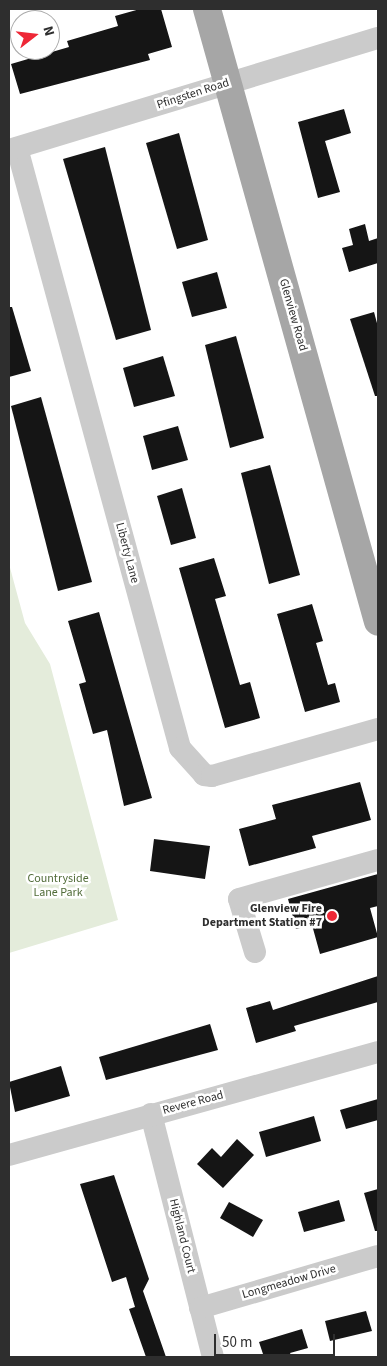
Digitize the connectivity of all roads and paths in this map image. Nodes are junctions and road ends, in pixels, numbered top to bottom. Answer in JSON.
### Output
{"nodes":[{"id":1,"x":207,"y":9,"type":"edge"},
{"id":2,"x":378,"y":38,"type":"edge"},
{"id":3,"x":228,"y":83,"type":"junction"},
{"id":4,"x":13,"y":149,"type":"edge"},
{"id":5,"x":378,"y":622,"type":"edge"},
{"id":6,"x":378,"y":728,"type":"edge"},
{"id":7,"x":378,"y":860,"type":"edge"},
{"id":8,"x":255,"y":952,"type":"dead end"},
{"id":9,"x":378,"y":1052,"type":"edge"},
{"id":10,"x":152,"y":1114,"type":"junction"},
{"id":11,"x":9,"y":1155,"type":"edge"},
{"id":12,"x":378,"y":1256,"type":"edge"},
{"id":13,"x":200,"y":1308,"type":"junction"},
{"id":14,"x":213,"y":1357,"type":"edge"}],
"edges":[{"from":1,"to":3,"type":"main road","name":"Glenview Road"},
{"from":2,"to":3,"type":"street","name":"Pfingsten Road"},
{"from":3,"to":4,"type":"street","name":"Pfingsten Road"},
{"from":3,"to":5,"type":"main road","name":"Glenview Road"},
{"from":4,"to":6,"type":"street","name":"Liberty Lane"},
{"from":7,"to":8,"type":"street"},
{"from":9,"to":10,"type":"street","name":"Revere Road"},
{"from":10,"to":11,"type":"street","name":"Revere Road"},
{"from":10,"to":13,"type":"street","name":"Highland Court"},
{"from":12,"to":13,"type":"street","name":"Longmeadow Drive"},
{"from":13,"to":14,"type":"street","name":"Highland Court"}]}
